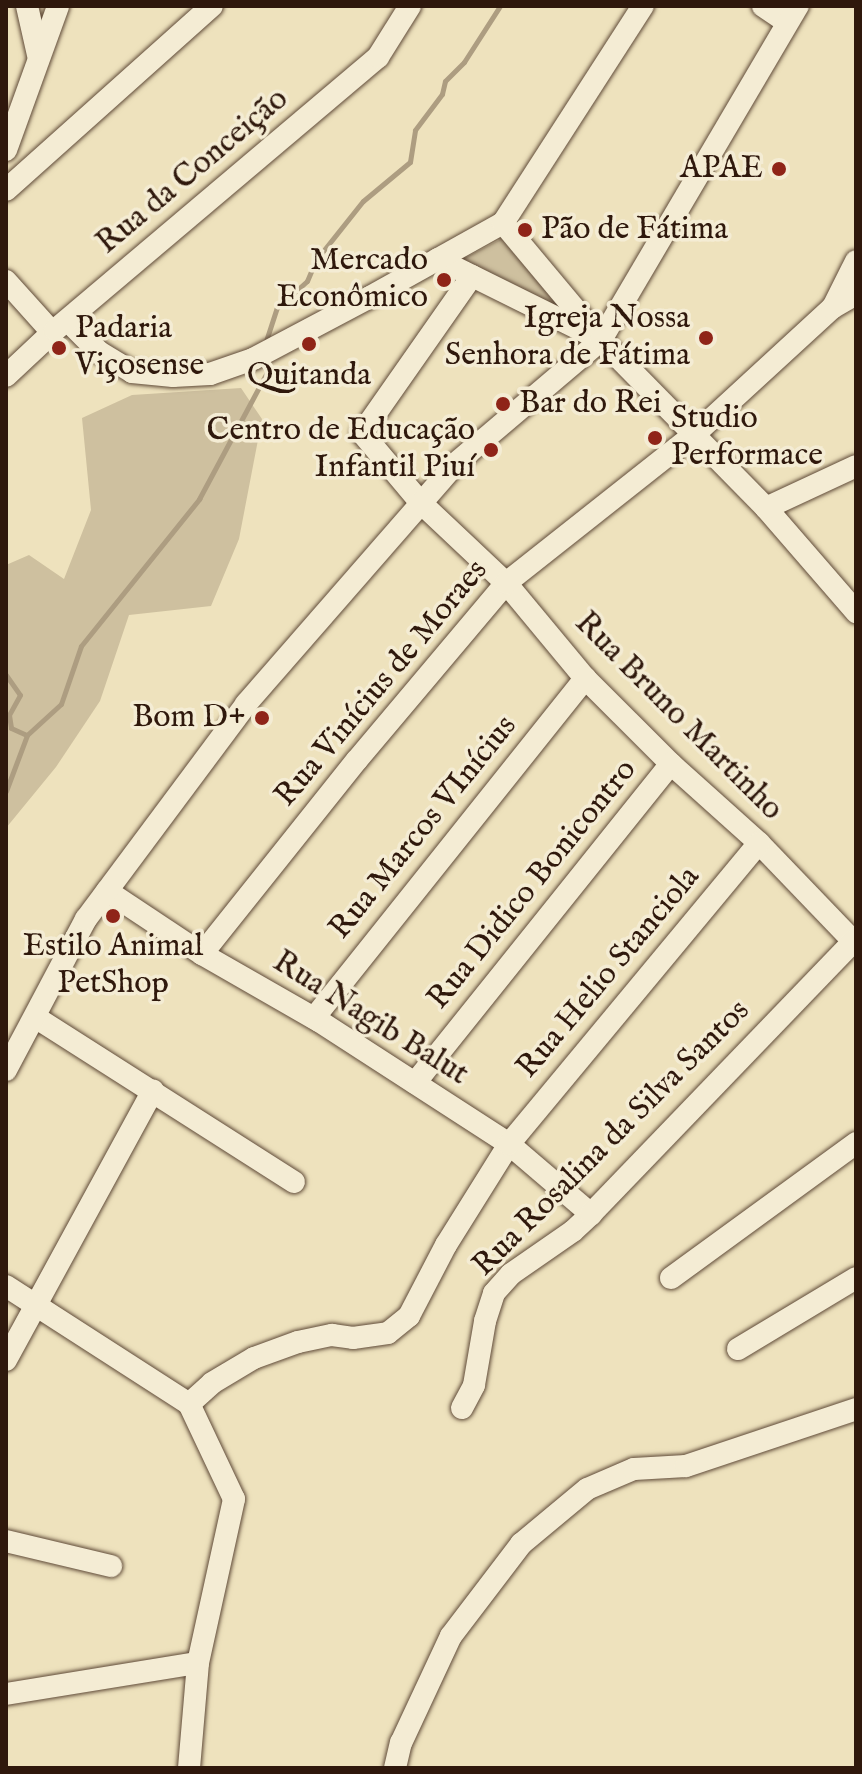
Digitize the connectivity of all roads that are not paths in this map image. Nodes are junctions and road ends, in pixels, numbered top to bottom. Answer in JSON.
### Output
{"nodes":[{"id":1,"x":27,"y":6,"type":"edge"},
{"id":2,"x":58,"y":6,"type":"edge"},
{"id":3,"x":212,"y":6,"type":"edge"},
{"id":4,"x":410,"y":6,"type":"edge"},
{"id":5,"x":643,"y":6,"type":"edge"},
{"id":6,"x":763,"y":6,"type":"edge"},
{"id":7,"x":792,"y":14,"type":"edge"},
{"id":8,"x":38,"y":55,"type":"junction"},
{"id":9,"x":6,"y":150,"type":"edge"},
{"id":10,"x":6,"y":190,"type":"edge"},
{"id":11,"x":503,"y":223,"type":"junction"},
{"id":12,"x":438,"y":259,"type":"junction"},
{"id":13,"x":856,"y":261,"type":"edge"},
{"id":14,"x":472,"y":276,"type":"junction"},
{"id":15,"x":6,"y":281,"type":"edge"},
{"id":16,"x":856,"y":294,"type":"edge"},
{"id":17,"x":832,"y":308,"type":"junction"},
{"id":18,"x":60,"y":326,"type":"junction"},
{"id":19,"x":601,"y":340,"type":"junction"},
{"id":20,"x":6,"y":376,"type":"edge"},
{"id":21,"x":696,"y":433,"type":"junction"},
{"id":22,"x":856,"y":466,"type":"edge"},
{"id":23,"x":421,"y":503,"type":"junction"},
{"id":24,"x":766,"y":508,"type":"junction"},
{"id":25,"x":506,"y":583,"type":"junction"},
{"id":26,"x":856,"y":612,"type":"edge"},
{"id":27,"x":585,"y":678,"type":"junction"},
{"id":28,"x":671,"y":764,"type":"junction"},
{"id":29,"x":759,"y":843,"type":"junction"},
{"id":30,"x":107,"y":891,"type":"junction"},
{"id":31,"x":855,"y":941,"type":"edge"},
{"id":32,"x":202,"y":954,"type":"junction"},
{"id":33,"x":35,"y":1017,"type":"junction"},
{"id":34,"x":314,"y":1018,"type":"junction"},
{"id":35,"x":6,"y":1070,"type":"edge"},
{"id":36,"x":415,"y":1083,"type":"junction"},
{"id":37,"x":153,"y":1090,"type":"junction"},
{"id":38,"x":856,"y":1143,"type":"edge"},
{"id":39,"x":509,"y":1144,"type":"junction"},
{"id":40,"x":294,"y":1182,"type":"dead end"},
{"id":41,"x":591,"y":1214,"type":"junction"},
{"id":42,"x":671,"y":1278,"type":"dead end"},
{"id":43,"x":856,"y":1278,"type":"edge"},
{"id":44,"x":6,"y":1286,"type":"edge"},
{"id":45,"x":36,"y":1304,"type":"junction"},
{"id":46,"x":738,"y":1349,"type":"dead end"},
{"id":47,"x":6,"y":1360,"type":"edge"},
{"id":48,"x":189,"y":1404,"type":"junction"},
{"id":49,"x":462,"y":1408,"type":"dead end"},
{"id":50,"x":856,"y":1409,"type":"edge"},
{"id":51,"x":6,"y":1541,"type":"edge"},
{"id":52,"x":111,"y":1566,"type":"dead end"},
{"id":53,"x":198,"y":1663,"type":"junction"},
{"id":54,"x":6,"y":1694,"type":"edge"},
{"id":55,"x":189,"y":1768,"type":"edge"},
{"id":56,"x":395,"y":1768,"type":"edge"}],
"edges":[{"from":1,"to":8,"type":"street"},
{"from":2,"to":8,"type":"street"},
{"from":3,"to":10,"type":"street"},
{"from":4,"to":18,"type":"street","name":"Rua da Conceição"},
{"from":5,"to":11,"type":"street"},
{"from":6,"to":7,"type":"street"},
{"from":7,"to":19,"type":"street"},
{"from":8,"to":9,"type":"street"},
{"from":11,"to":12,"type":"street"},
{"from":11,"to":19,"type":"street"},
{"from":12,"to":14,"type":"street"},
{"from":12,"to":18,"type":"street"},
{"from":13,"to":17,"type":"street"},
{"from":14,"to":19,"type":"street"},
{"from":14,"to":23,"type":"street","name":"Rua Bruno Martinho"},
{"from":15,"to":18,"type":"street"},
{"from":16,"to":17,"type":"street","name":"Rua Vinícius de Moraes"},
{"from":17,"to":21,"type":"street","name":"Rua Vinícius de Moraes"},
{"from":18,"to":20,"type":"street","name":"Rua da Conceição"},
{"from":19,"to":21,"type":"street"},
{"from":19,"to":23,"type":"street"},
{"from":21,"to":24,"type":"street"},
{"from":21,"to":25,"type":"street","name":"Rua Vinícius de Moraes"},
{"from":22,"to":24,"type":"street"},
{"from":23,"to":25,"type":"street","name":"Rua Bruno Martinho"},
{"from":23,"to":30,"type":"street"},
{"from":24,"to":26,"type":"street"},
{"from":25,"to":27,"type":"street","name":"Rua Bruno Martinho"},
{"from":25,"to":32,"type":"street","name":"Rua Vinícius de Moraes"},
{"from":27,"to":28,"type":"street","name":"Rua Bruno Martinho"},
{"from":27,"to":34,"type":"street","name":"Rua Marcos VInícius"},
{"from":28,"to":29,"type":"street","name":"Rua Bruno Martinho"},
{"from":28,"to":36,"type":"street","name":"Rua Didico Bonicontro"},
{"from":29,"to":31,"type":"street","name":"Rua Bruno Martinho"},
{"from":29,"to":39,"type":"street","name":"Rua Helio Stanciola"},
{"from":30,"to":32,"type":"street","name":"Rua Nagib Balut"},
{"from":30,"to":33,"type":"street"},
{"from":31,"to":41,"type":"street","name":"Rua Rosalina da Silva Santos"},
{"from":32,"to":34,"type":"street","name":"Rua Nagib Balut"},
{"from":33,"to":35,"type":"street"},
{"from":33,"to":37,"type":"street"},
{"from":34,"to":36,"type":"street","name":"Rua Nagib Balut"},
{"from":36,"to":39,"type":"street","name":"Rua Nagib Balut"},
{"from":37,"to":40,"type":"street"},
{"from":37,"to":45,"type":"street"},
{"from":38,"to":42,"type":"street"},
{"from":39,"to":41,"type":"street","name":"Rua Nagib Balut"},
{"from":39,"to":48,"type":"street","name":"Rua Helio Stanciola"},
{"from":41,"to":49,"type":"street","name":"Rua Rosalina da Silva Santos"},
{"from":43,"to":46,"type":"street"},
{"from":44,"to":45,"type":"street"},
{"from":45,"to":47,"type":"street"},
{"from":45,"to":48,"type":"street"},
{"from":48,"to":53,"type":"street"},
{"from":50,"to":56,"type":"street"},
{"from":51,"to":52,"type":"street"},
{"from":53,"to":54,"type":"street"},
{"from":53,"to":55,"type":"street"}]}
